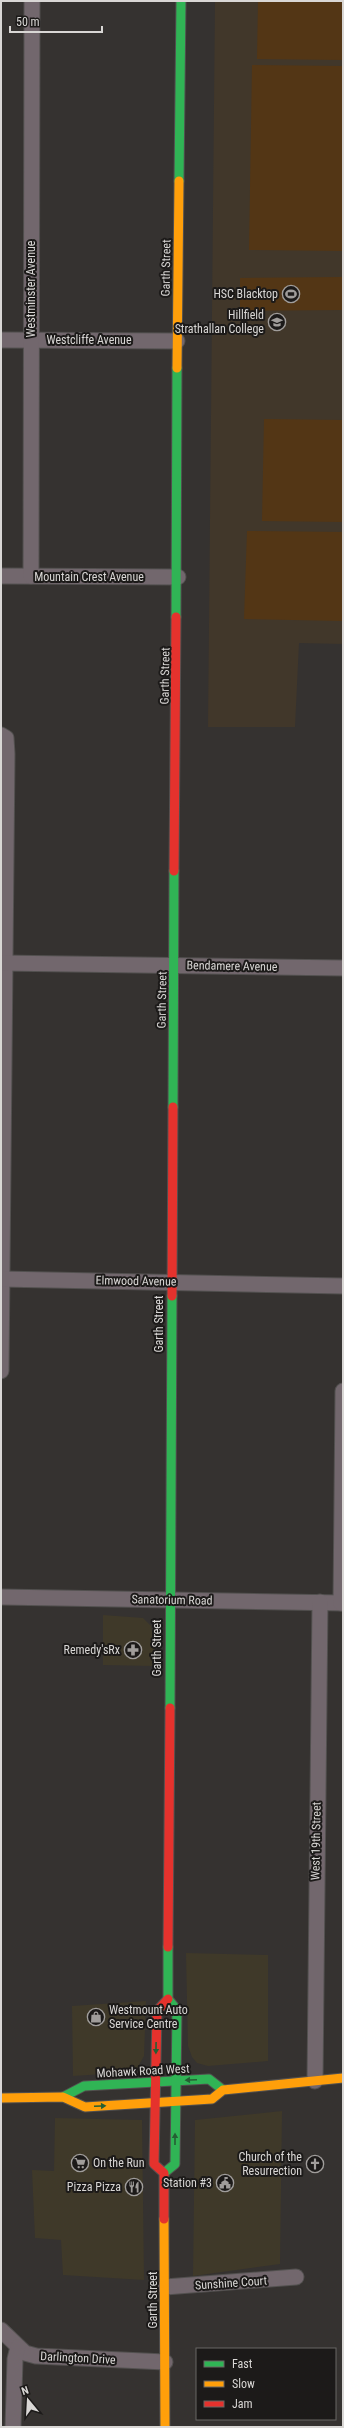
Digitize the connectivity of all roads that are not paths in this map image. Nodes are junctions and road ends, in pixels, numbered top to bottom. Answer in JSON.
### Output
{"nodes":[{"id":1,"x":32,"y":1,"type":"edge"},
{"id":2,"x":181,"y":1,"type":"edge"},
{"id":3,"x":1,"y":340,"type":"edge"},
{"id":4,"x":31,"y":340,"type":"junction"},
{"id":5,"x":177,"y":341,"type":"junction"},
{"id":6,"x":1,"y":576,"type":"edge"},
{"id":7,"x":31,"y":576,"type":"junction"},
{"id":8,"x":178,"y":577,"type":"junction"},
{"id":9,"x":4,"y":737,"type":"edge"},
{"id":10,"x":2,"y":963,"type":"edge"},
{"id":11,"x":174,"y":965,"type":"junction"},
{"id":12,"x":343,"y":968,"type":"edge"},
{"id":13,"x":2,"y":1279,"type":"edge"},
{"id":14,"x":171,"y":1282,"type":"junction"},
{"id":15,"x":343,"y":1286,"type":"edge"},
{"id":16,"x":1,"y":1371,"type":"edge"},
{"id":17,"x":343,"y":1390,"type":"edge"},
{"id":18,"x":1,"y":1597,"type":"edge"},
{"id":19,"x":170,"y":1600,"type":"junction"},
{"id":20,"x":320,"y":1602,"type":"junction"},
{"id":21,"x":342,"y":1603,"type":"edge"},
{"id":22,"x":168,"y":1999,"type":"junction"},
{"id":23,"x":343,"y":2078,"type":"edge"},
{"id":24,"x":175,"y":2080,"type":"junction"},
{"id":25,"x":315,"y":2081,"type":"junction"},
{"id":26,"x":155,"y":2082,"type":"junction"},
{"id":27,"x":223,"y":2090,"type":"junction"},
{"id":28,"x":63,"y":2097,"type":"junction"},
{"id":29,"x":1,"y":2098,"type":"edge"},
{"id":30,"x":175,"y":2102,"type":"junction"},
{"id":31,"x":155,"y":2103,"type":"junction"},
{"id":32,"x":164,"y":2173,"type":"junction"},
{"id":33,"x":296,"y":2277,"type":"dead end"},
{"id":34,"x":165,"y":2288,"type":"junction"},
{"id":35,"x":1,"y":2330,"type":"edge"},
{"id":36,"x":18,"y":2347,"type":"junction"},
{"id":37,"x":165,"y":2362,"type":"junction"},
{"id":38,"x":13,"y":2427,"type":"edge"},
{"id":39,"x":165,"y":2427,"type":"edge"}],
"edges":[{"from":1,"to":4,"type":"street","name":"Westminster Avenue"},
{"from":2,"to":5,"type":"main road","name":"Garth Street"},
{"from":3,"to":4,"type":"street","name":"Westcliffe Avenue"},
{"from":4,"to":5,"type":"street","name":"Westcliffe Avenue"},
{"from":4,"to":7,"type":"street","name":"Westminster Avenue"},
{"from":5,"to":8,"type":"main road","name":"Garth Street"},
{"from":6,"to":7,"type":"street","name":"Mountain Crest Avenue"},
{"from":7,"to":8,"type":"street","name":"Mountain Crest Avenue"},
{"from":8,"to":11,"type":"main road","name":"Garth Street"},
{"from":9,"to":10,"type":"street"},
{"from":10,"to":11,"type":"street","name":"Bendamere Avenue"},
{"from":10,"to":13,"type":"street"},
{"from":11,"to":12,"type":"street","name":"Bendamere Avenue"},
{"from":11,"to":14,"type":"main road","name":"Garth Street"},
{"from":13,"to":14,"type":"street","name":"Elmwood Avenue"},
{"from":13,"to":16,"type":"street"},
{"from":14,"to":15,"type":"street","name":"Elmwood Avenue"},
{"from":14,"to":19,"type":"main road","name":"Garth Street"},
{"from":17,"to":21,"type":"street"},
{"from":18,"to":19,"type":"street","name":"Sanatorium Road"},
{"from":19,"to":20,"type":"street","name":"Sanatorium Road"},
{"from":19,"to":22,"type":"main road","name":"Garth Street"},
{"from":20,"to":21,"type":"street","name":"Sanatorium Road"},
{"from":20,"to":25,"type":"street","name":"West 19th Street"},
{"from":22,"to":24,"type":"main road","name":"Garth Street"},
{"from":22,"to":26,"type":"main road","one_way":true},
{"from":23,"to":25,"type":"main road","name":"Mohawk Road West"},
{"from":24,"to":26,"type":"main road","name":"Mohawk Road West"},
{"from":27,"to":24,"type":"main road","name":"Mohawk Road West","one_way":true},
{"from":24,"to":30,"type":"main road","name":"Garth Street"},
{"from":25,"to":27,"type":"main road","name":"Mohawk Road West"},
{"from":26,"to":28,"type":"main road","name":"Mohawk Road West"},
{"from":26,"to":31,"type":"main road"},
{"from":27,"to":30,"type":"main road","name":"Mohawk Road West"},
{"from":28,"to":29,"type":"main road","name":"Mohawk Road West"},
{"from":28,"to":31,"type":"main road","name":"Mohawk Road West","one_way":true},
{"from":30,"to":31,"type":"main road","name":"Mohawk Road West"},
{"from":32,"to":30,"type":"main road","name":"Garth Street","one_way":true},
{"from":31,"to":32,"type":"main road"},
{"from":32,"to":34,"type":"main road","name":"Garth Street"},
{"from":33,"to":34,"type":"street","name":"Sunshine Court"},
{"from":34,"to":37,"type":"main road","name":"Garth Street"},
{"from":35,"to":36,"type":"street","name":"Darlington Drive"},
{"from":36,"to":37,"type":"street","name":"Darlington Drive"},
{"from":36,"to":38,"type":"street"},
{"from":37,"to":39,"type":"main road","name":"Garth Street"}]}
